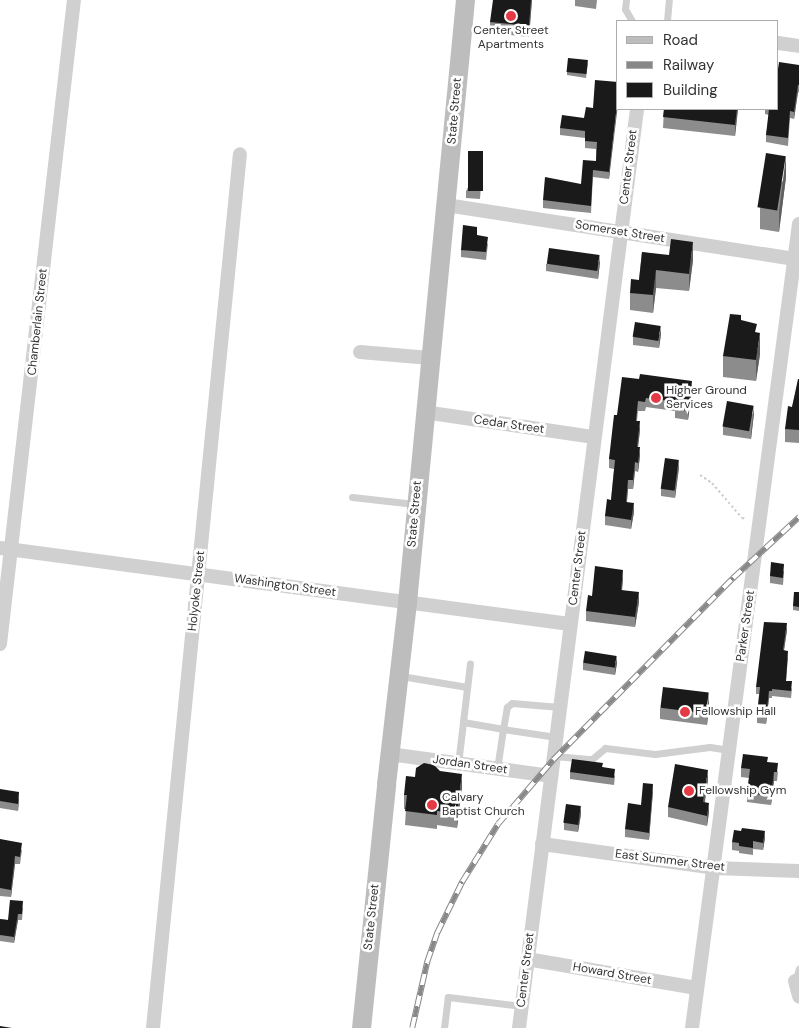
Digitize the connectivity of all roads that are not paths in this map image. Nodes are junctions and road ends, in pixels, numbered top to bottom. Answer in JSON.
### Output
{"nodes":[{"id":1,"x":74,"y":0,"type":"edge"},
{"id":2,"x":465,"y":0,"type":"edge"},
{"id":3,"x":626,"y":0,"type":"edge"},
{"id":4,"x":670,"y":0,"type":"edge"},
{"id":5,"x":631,"y":20,"type":"edge"},
{"id":6,"x":667,"y":20,"type":"edge"},
{"id":7,"x":779,"y":43,"type":"edge"},
{"id":8,"x":799,"y":46,"type":"edge"},
{"id":9,"x":636,"y":110,"type":"edge"},
{"id":10,"x":240,"y":154,"type":"dead end"},
{"id":11,"x":446,"y":205,"type":"junction"},
{"id":12,"x":799,"y":224,"type":"edge"},
{"id":13,"x":621,"y":232,"type":"junction"},
{"id":14,"x":794,"y":259,"type":"junction"},
{"id":15,"x":360,"y":352,"type":"dead end"},
{"id":16,"x":430,"y":358,"type":"junction"},
{"id":17,"x":424,"y":412,"type":"junction"},
{"id":18,"x":594,"y":437,"type":"junction"},
{"id":19,"x":352,"y":497,"type":"dead end"},
{"id":20,"x":416,"y":504,"type":"junction"},
{"id":21,"x":6,"y":548,"type":"edge"},
{"id":22,"x":198,"y":574,"type":"junction"},
{"id":23,"x":407,"y":602,"type":"junction"},
{"id":24,"x":570,"y":624,"type":"junction"},
{"id":25,"x":0,"y":644,"type":"edge"},
{"id":26,"x":470,"y":663,"type":"dead end"},
{"id":27,"x":398,"y":676,"type":"junction"},
{"id":28,"x":467,"y":687,"type":"junction"},
{"id":29,"x":560,"y":708,"type":"junction"},
{"id":30,"x":463,"y":722,"type":"junction"},
{"id":31,"x":503,"y":729,"type":"junction"},
{"id":32,"x":556,"y":738,"type":"junction"},
{"id":33,"x":730,"y":750,"type":"junction"},
{"id":34,"x":389,"y":754,"type":"junction"},
{"id":35,"x":554,"y":756,"type":"junction"},
{"id":36,"x":458,"y":764,"type":"junction"},
{"id":37,"x":497,"y":769,"type":"junction"},
{"id":38,"x":551,"y":776,"type":"junction"},
{"id":39,"x":542,"y":844,"type":"junction"},
{"id":40,"x":714,"y":868,"type":"junction"},
{"id":41,"x":799,"y":871,"type":"edge"},
{"id":42,"x":527,"y":960,"type":"junction"},
{"id":43,"x":797,"y":975,"type":"edge"},
{"id":44,"x":697,"y":988,"type":"junction"},
{"id":45,"x":799,"y":996,"type":"edge"},
{"id":46,"x":522,"y":1006,"type":"junction"},
{"id":47,"x":153,"y":1028,"type":"edge"},
{"id":48,"x":361,"y":1028,"type":"edge"},
{"id":49,"x":444,"y":1028,"type":"edge"},
{"id":50,"x":518,"y":1028,"type":"edge"},
{"id":51,"x":692,"y":1028,"type":"edge"}],
"edges":[{"from":1,"to":21,"type":"street","name":"Chamberlain Street"},
{"from":2,"to":11,"type":"main road","name":"State Street"},
{"from":3,"to":5,"type":"lane"},
{"from":4,"to":6,"type":"lane"},
{"from":7,"to":8,"type":"street"},
{"from":9,"to":13,"type":"street","name":"Center Street"},
{"from":10,"to":22,"type":"street","name":"Holyoke Street"},
{"from":11,"to":13,"type":"street","name":"Somerset Street"},
{"from":11,"to":16,"type":"main road","name":"State Street"},
{"from":12,"to":14,"type":"street","name":"Parker Street"},
{"from":13,"to":14,"type":"street","name":"Somerset Street"},
{"from":13,"to":18,"type":"street","name":"Center Street"},
{"from":14,"to":33,"type":"street","name":"Parker Street"},
{"from":15,"to":16,"type":"street"},
{"from":16,"to":17,"type":"main road","name":"State Street"},
{"from":17,"to":18,"type":"street","name":"Cedar Street"},
{"from":17,"to":20,"type":"main road","name":"State Street"},
{"from":18,"to":24,"type":"street","name":"Center Street"},
{"from":19,"to":20,"type":"lane"},
{"from":20,"to":23,"type":"main road","name":"State Street"},
{"from":21,"to":22,"type":"street","name":"Washington Street"},
{"from":21,"to":25,"type":"street","name":"Chamberlain Street"},
{"from":22,"to":23,"type":"street","name":"Washington Street"},
{"from":22,"to":47,"type":"street","name":"Holyoke Street"},
{"from":23,"to":24,"type":"street","name":"Washington Street"},
{"from":23,"to":27,"type":"main road","name":"State Street"},
{"from":24,"to":29,"type":"street","name":"Center Street"},
{"from":26,"to":28,"type":"lane"},
{"from":27,"to":28,"type":"lane"},
{"from":27,"to":34,"type":"main road","name":"State Street"},
{"from":28,"to":30,"type":"lane"},
{"from":29,"to":31,"type":"lane"},
{"from":29,"to":32,"type":"street","name":"Center Street"},
{"from":30,"to":31,"type":"lane"},
{"from":30,"to":36,"type":"lane"},
{"from":31,"to":32,"type":"lane"},
{"from":31,"to":37,"type":"lane"},
{"from":32,"to":35,"type":"street","name":"Center Street"},
{"from":33,"to":35,"type":"lane"},
{"from":33,"to":40,"type":"street","name":"Parker Street"},
{"from":34,"to":36,"type":"street","name":"Jordan Street"},
{"from":34,"to":48,"type":"main road","name":"State Street"},
{"from":35,"to":38,"type":"street","name":"Center Street"},
{"from":36,"to":37,"type":"street","name":"Jordan Street"},
{"from":37,"to":38,"type":"street","name":"Jordan Street"},
{"from":38,"to":39,"type":"street","name":"Center Street"},
{"from":39,"to":40,"type":"street","name":"East Summer Street"},
{"from":39,"to":42,"type":"street","name":"Center Street"},
{"from":40,"to":41,"type":"street","name":"East Summer Street"},
{"from":40,"to":44,"type":"street","name":"Parker Street"},
{"from":42,"to":44,"type":"street","name":"Howard Street"},
{"from":42,"to":46,"type":"street","name":"Center Street"},
{"from":43,"to":45,"type":"street"},
{"from":44,"to":51,"type":"street","name":"Parker Street"},
{"from":46,"to":49,"type":"lane"},
{"from":46,"to":50,"type":"street","name":"Center Street"}]}
